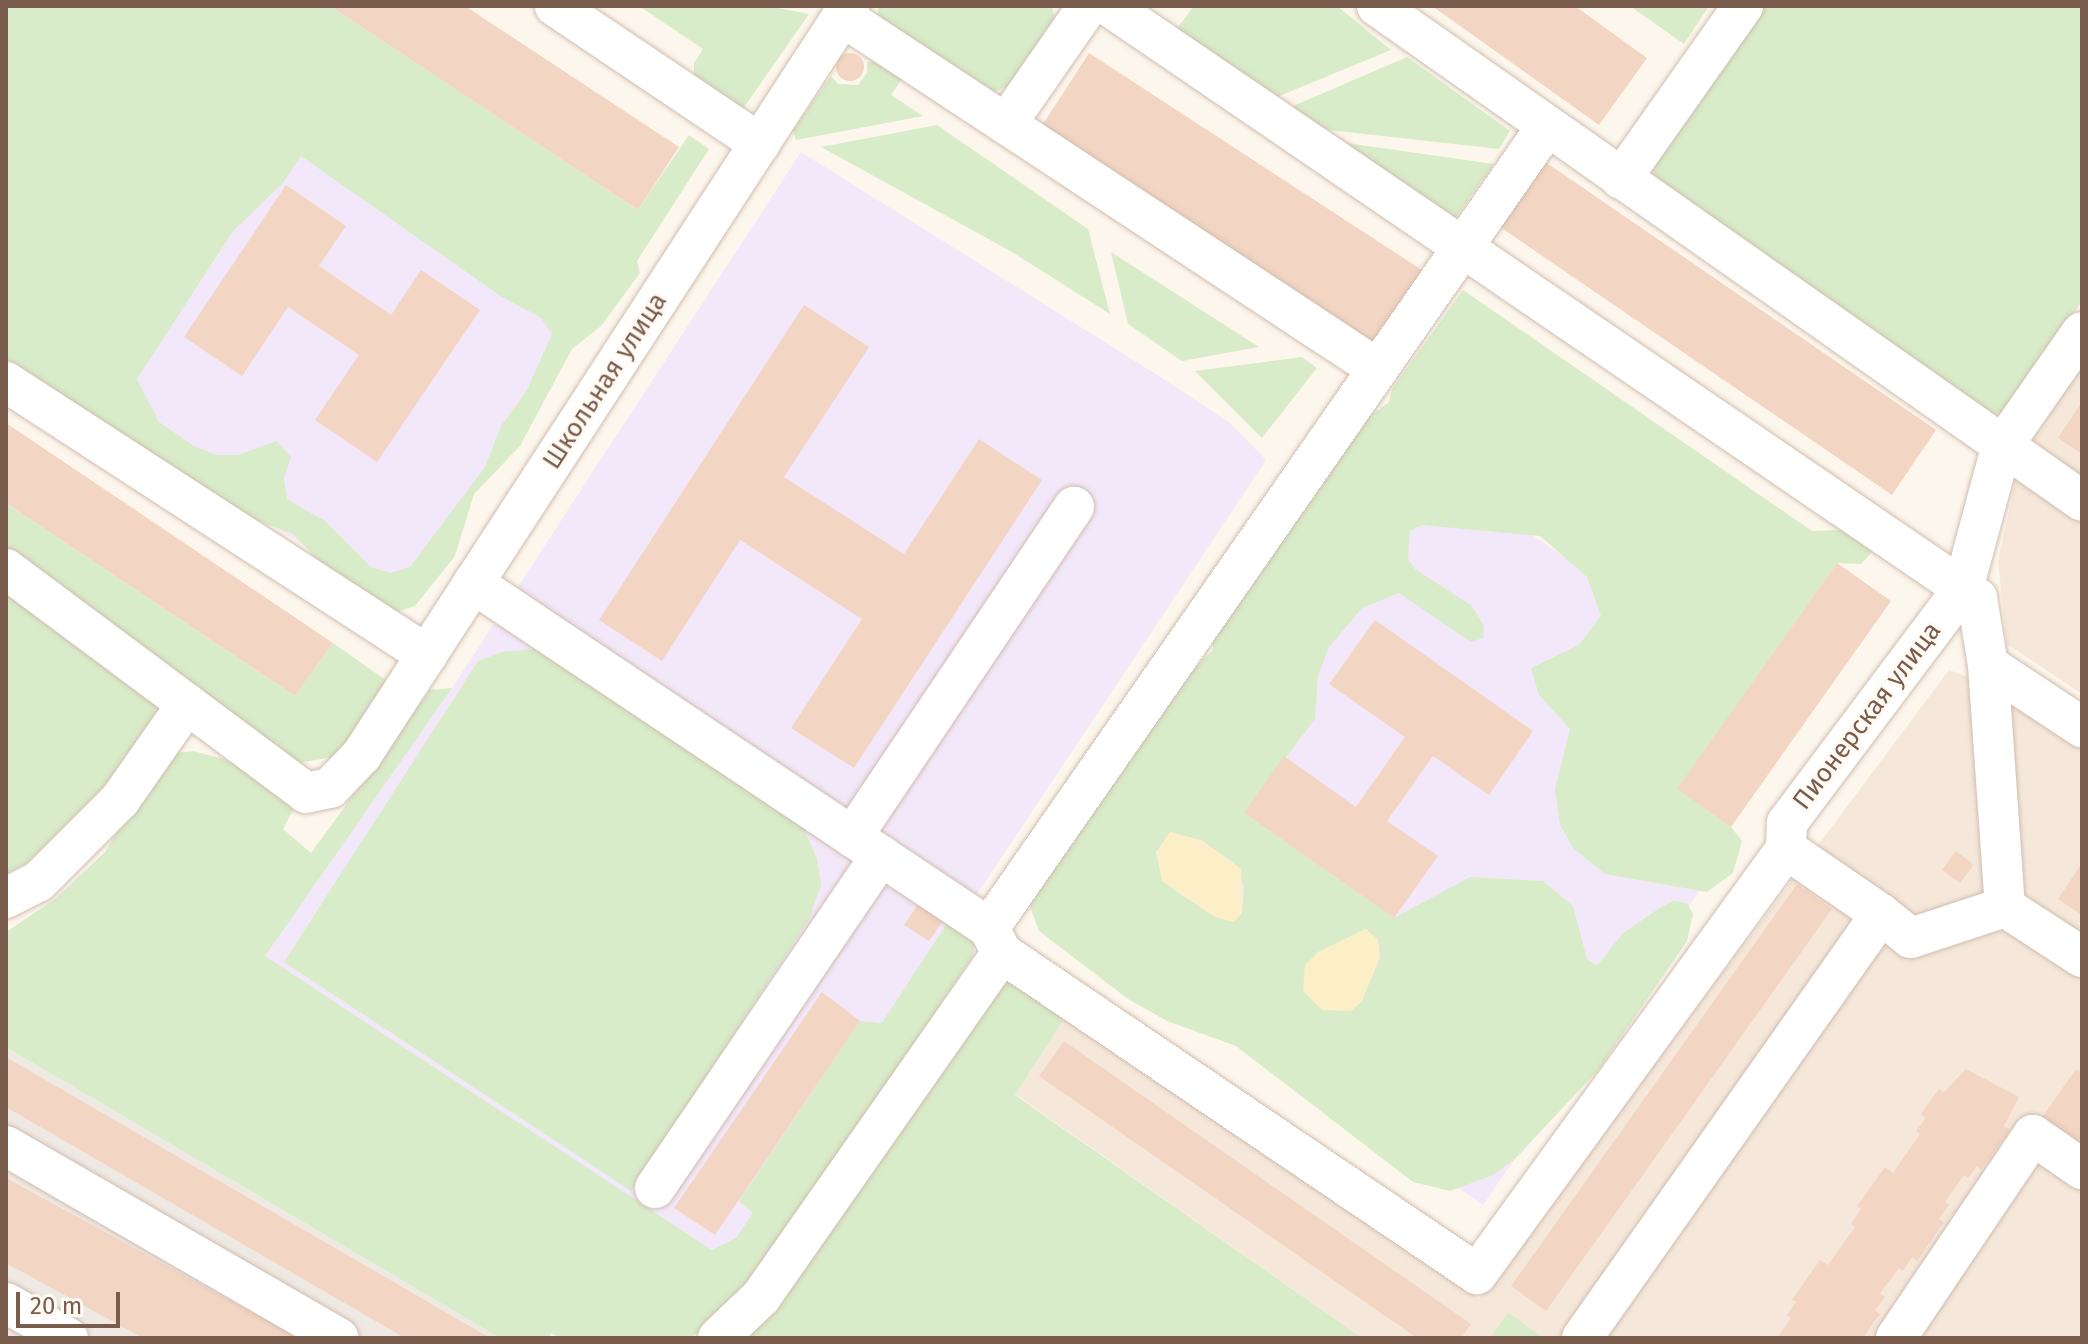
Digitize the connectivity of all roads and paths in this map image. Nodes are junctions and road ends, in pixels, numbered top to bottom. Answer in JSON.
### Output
{"nodes":[{"id":1,"x":555,"y":6,"type":"edge"},
{"id":2,"x":1088,"y":6,"type":"edge"},
{"id":3,"x":1377,"y":6,"type":"edge"},
{"id":4,"x":1743,"y":6,"type":"edge"},
{"id":5,"x":1124,"y":10,"type":"edge"},
{"id":6,"x":846,"y":11,"type":"edge"},
{"id":7,"x":1006,"y":124,"type":"junction"},
{"id":8,"x":1547,"y":126,"type":"junction"},
{"id":9,"x":760,"y":144,"type":"junction"},
{"id":10,"x":1621,"y":179,"type":"junction"},
{"id":11,"x":1463,"y":247,"type":"junction"},
{"id":12,"x":2082,"y":332,"type":"edge"},
{"id":13,"x":1378,"y":369,"type":"junction"},
{"id":14,"x":6,"y":382,"type":"edge"},
{"id":15,"x":2001,"y":448,"type":"junction"},
{"id":16,"x":2082,"y":501,"type":"edge"},
{"id":17,"x":1074,"y":507,"type":"dead end"},
{"id":18,"x":6,"y":569,"type":"edge"},
{"id":19,"x":473,"y":583,"type":"junction"},
{"id":20,"x":1963,"y":589,"type":"junction"},
{"id":21,"x":427,"y":655,"type":"junction"},
{"id":22,"x":1988,"y":665,"type":"junction"},
{"id":23,"x":187,"y":704,"type":"junction"},
{"id":24,"x":2082,"y":727,"type":"edge"},
{"id":25,"x":867,"y":846,"type":"junction"},
{"id":26,"x":1786,"y":849,"type":"junction"},
{"id":27,"x":7,"y":899,"type":"edge"},
{"id":28,"x":2005,"y":907,"type":"junction"},
{"id":29,"x":1881,"y":914,"type":"junction"},
{"id":30,"x":996,"y":940,"type":"junction"},
{"id":31,"x":2082,"y":957,"type":"edge"},
{"id":32,"x":6,"y":1146,"type":"edge"},
{"id":33,"x":2082,"y":1169,"type":"edge"},
{"id":34,"x":655,"y":1188,"type":"dead end"},
{"id":35,"x":6,"y":1303,"type":"edge"},
{"id":36,"x":68,"y":1338,"type":"edge"},
{"id":37,"x":339,"y":1338,"type":"edge"},
{"id":38,"x":718,"y":1338,"type":"edge"},
{"id":39,"x":1582,"y":1338,"type":"edge"},
{"id":40,"x":1896,"y":1338,"type":"edge"}],
"edges":[{"from":1,"to":9,"type":"street"},
{"from":2,"to":7,"type":"street"},
{"from":3,"to":8,"type":"street"},
{"from":4,"to":10,"type":"street"},
{"from":5,"to":11,"type":"street"},
{"from":6,"to":7,"type":"street"},
{"from":6,"to":9,"type":"street","name":"Школьная улица"},
{"from":7,"to":13,"type":"street"},
{"from":8,"to":10,"type":"street"},
{"from":8,"to":11,"type":"street"},
{"from":9,"to":19,"type":"street","name":"Школьная улица"},
{"from":10,"to":15,"type":"street"},
{"from":11,"to":13,"type":"street"},
{"from":11,"to":20,"type":"street"},
{"from":12,"to":15,"type":"street","name":"Пионерская улица"},
{"from":13,"to":30,"type":"street"},
{"from":14,"to":21,"type":"street"},
{"from":15,"to":16,"type":"street"},
{"from":15,"to":20,"type":"street","name":"Пионерская улица"},
{"from":17,"to":25,"type":"street"},
{"from":18,"to":23,"type":"street","name":"Школьная улица"},
{"from":19,"to":21,"type":"street","name":"Школьная улица"},
{"from":19,"to":25,"type":"street"},
{"from":20,"to":22,"type":"street"},
{"from":20,"to":26,"type":"street","name":"Пионерская улица"},
{"from":21,"to":23,"type":"street","name":"Школьная улица"},
{"from":22,"to":24,"type":"street"},
{"from":22,"to":28,"type":"street"},
{"from":23,"to":27,"type":"street"},
{"from":25,"to":30,"type":"street"},
{"from":25,"to":34,"type":"street"},
{"from":26,"to":29,"type":"street"},
{"from":26,"to":30,"type":"street","name":"Пионерская улица"},
{"from":28,"to":29,"type":"street"},
{"from":28,"to":31,"type":"street"},
{"from":29,"to":39,"type":"street"},
{"from":30,"to":38,"type":"street"},
{"from":32,"to":37,"type":"street"},
{"from":33,"to":40,"type":"street"},
{"from":35,"to":36,"type":"street"}]}
